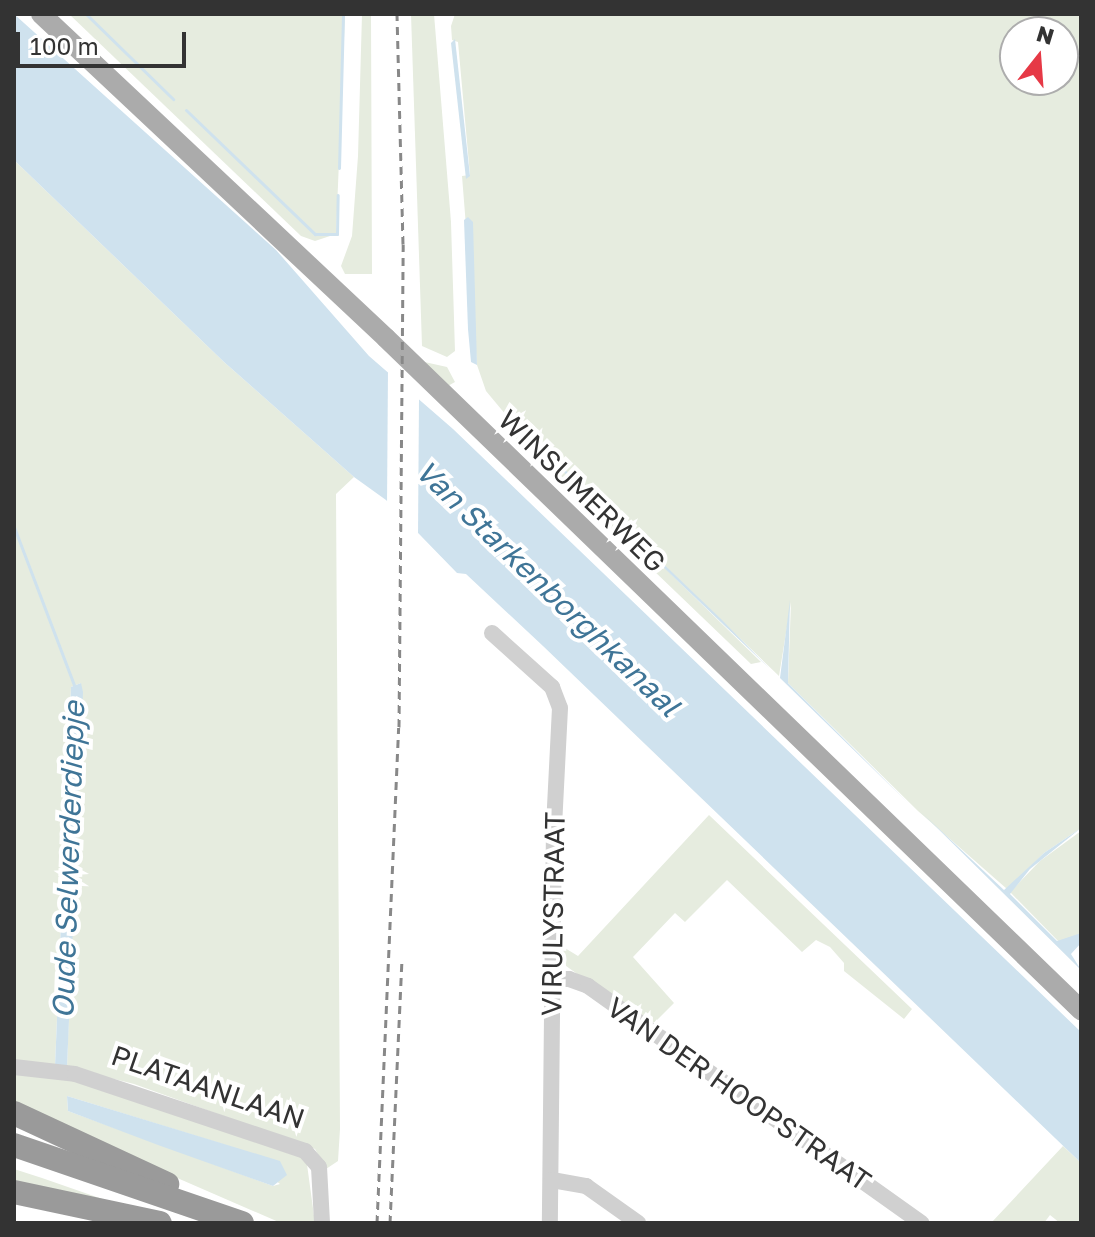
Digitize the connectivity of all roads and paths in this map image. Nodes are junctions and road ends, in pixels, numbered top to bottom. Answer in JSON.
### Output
{"nodes":[{"id":1,"x":41,"y":14,"type":"edge"},
{"id":2,"x":492,"y":633,"type":"dead end"},
{"id":3,"x":552,"y":979,"type":"junction"},
{"id":4,"x":1081,"y":1010,"type":"edge"},
{"id":5,"x":14,"y":1067,"type":"edge"},
{"id":6,"x":14,"y":1113,"type":"edge"},
{"id":7,"x":14,"y":1145,"type":"edge"},
{"id":8,"x":14,"y":1162,"type":"edge"},
{"id":9,"x":552,"y":1180,"type":"junction"},
{"id":10,"x":14,"y":1192,"type":"edge"},
{"id":11,"x":199,"y":1217,"type":"edge"},
{"id":12,"x":160,"y":1223,"type":"edge"},
{"id":13,"x":242,"y":1223,"type":"edge"},
{"id":14,"x":322,"y":1223,"type":"edge"},
{"id":15,"x":550,"y":1223,"type":"edge"},
{"id":16,"x":638,"y":1223,"type":"edge"},
{"id":17,"x":921,"y":1223,"type":"edge"}],
"edges":[{"from":1,"to":4,"type":"main road","name":"WINSUMERWEG"},
{"from":2,"to":3,"type":"street","name":"VIRULYSTRAAT"},
{"from":3,"to":9,"type":"street","name":"VIRULYSTRAAT"},
{"from":3,"to":17,"type":"street","name":"VAN DER HOOPSTRAAT"},
{"from":5,"to":14,"type":"street","name":"PLATAANLAAN"},
{"from":6,"to":11,"type":"highway"},
{"from":7,"to":11,"type":"highway"},
{"from":8,"to":11,"type":"highway"},
{"from":9,"to":15,"type":"street","name":"VIRULYSTRAAT"},
{"from":9,"to":16,"type":"street"},
{"from":10,"to":12,"type":"highway"},
{"from":11,"to":13,"type":"highway"}]}
